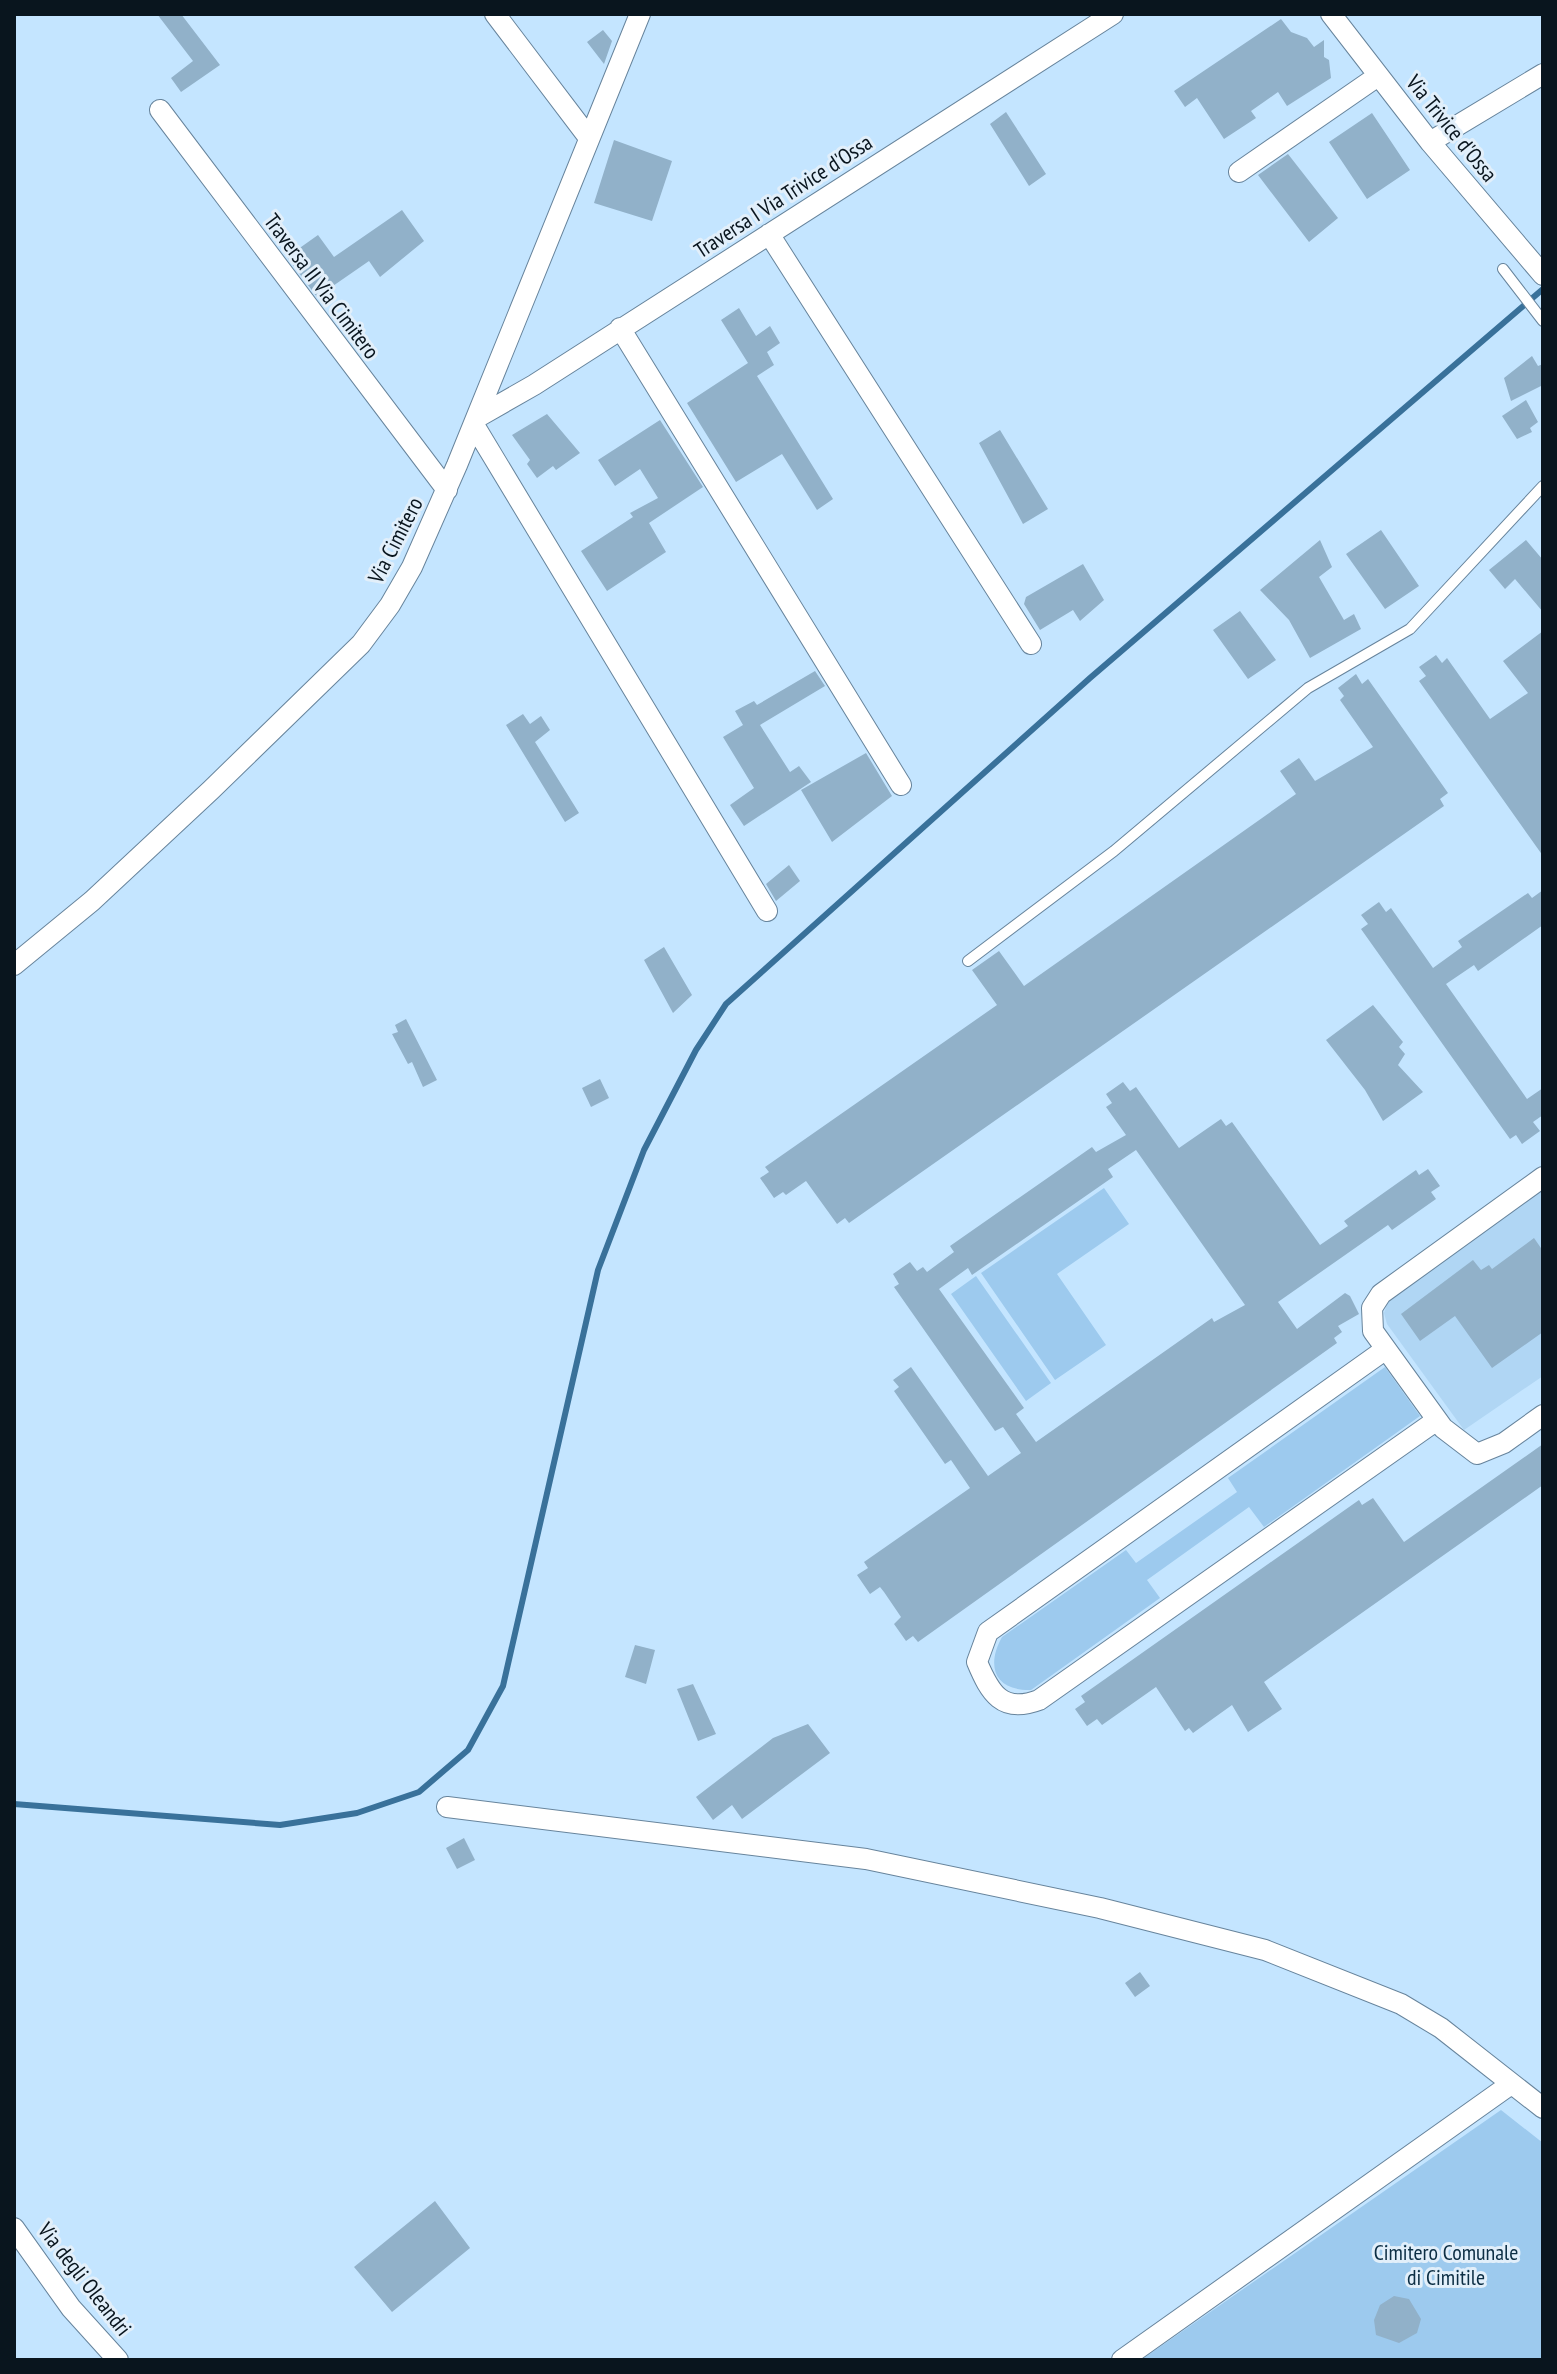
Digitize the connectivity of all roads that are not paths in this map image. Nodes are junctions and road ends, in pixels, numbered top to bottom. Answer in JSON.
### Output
{"nodes":[{"id":1,"x":495,"y":14,"type":"edge"},
{"id":2,"x":640,"y":14,"type":"edge"},
{"id":3,"x":1113,"y":14,"type":"edge"},
{"id":4,"x":1331,"y":14,"type":"edge"},
{"id":5,"x":1543,"y":74,"type":"edge"},
{"id":6,"x":1378,"y":76,"type":"junction"},
{"id":7,"x":160,"y":110,"type":"dead end"},
{"id":8,"x":589,"y":138,"type":"junction"},
{"id":9,"x":1430,"y":142,"type":"junction"},
{"id":10,"x":1239,"y":172,"type":"dead end"},
{"id":11,"x":769,"y":234,"type":"junction"},
{"id":12,"x":1503,"y":269,"type":"dead end"},
{"id":13,"x":1541,"y":274,"type":"edge"},
{"id":14,"x":1542,"y":320,"type":"edge"},
{"id":15,"x":620,"y":328,"type":"junction"},
{"id":16,"x":476,"y":421,"type":"junction"},
{"id":17,"x":1543,"y":486,"type":"edge"},
{"id":18,"x":447,"y":490,"type":"junction"},
{"id":19,"x":1031,"y":644,"type":"dead end"},
{"id":20,"x":901,"y":785,"type":"dead end"},
{"id":21,"x":767,"y":911,"type":"dead end"},
{"id":22,"x":968,"y":961,"type":"dead end"},
{"id":23,"x":14,"y":965,"type":"edge"},
{"id":24,"x":1543,"y":1177,"type":"edge"},
{"id":25,"x":1386,"y":1349,"type":"junction"},
{"id":26,"x":1543,"y":1415,"type":"edge"},
{"id":27,"x":1437,"y":1420,"type":"junction"},
{"id":28,"x":447,"y":1807,"type":"dead end"},
{"id":29,"x":1511,"y":2084,"type":"junction"},
{"id":30,"x":1543,"y":2108,"type":"edge"},
{"id":31,"x":14,"y":2228,"type":"edge"},
{"id":32,"x":118,"y":2360,"type":"edge"},
{"id":33,"x":1122,"y":2360,"type":"edge"}],
"edges":[{"from":1,"to":8,"type":"street"},
{"from":2,"to":8,"type":"street","name":"Via Cimitero"},
{"from":3,"to":11,"type":"street","name":"Traversa I Via Trivice d'Ossa"},
{"from":4,"to":6,"type":"street","name":"Via Trivice d'Ossa"},
{"from":5,"to":9,"type":"street"},
{"from":6,"to":9,"type":"street","name":"Via Trivice d'Ossa"},
{"from":6,"to":10,"type":"street"},
{"from":7,"to":18,"type":"street","name":"Traversa II Via Cimitero"},
{"from":8,"to":16,"type":"street","name":"Via Cimitero"},
{"from":9,"to":13,"type":"street","name":"Via Trivice d'Ossa"},
{"from":11,"to":15,"type":"street","name":"Traversa I Via Trivice d'Ossa"},
{"from":11,"to":19,"type":"street"},
{"from":12,"to":14,"type":"lane"},
{"from":15,"to":16,"type":"street","name":"Traversa I Via Trivice d'Ossa"},
{"from":15,"to":20,"type":"street"},
{"from":16,"to":18,"type":"street","name":"Via Cimitero"},
{"from":16,"to":21,"type":"street"},
{"from":17,"to":22,"type":"lane"},
{"from":18,"to":23,"type":"street","name":"Via Cimitero"},
{"from":24,"to":25,"type":"street"},
{"from":25,"to":27,"type":"street"},
{"from":25,"to":27,"type":"street"},
{"from":26,"to":27,"type":"street"},
{"from":28,"to":29,"type":"street"},
{"from":29,"to":30,"type":"street"},
{"from":29,"to":33,"type":"street"},
{"from":31,"to":32,"type":"street","name":"Via degli Oleandri"}]}
